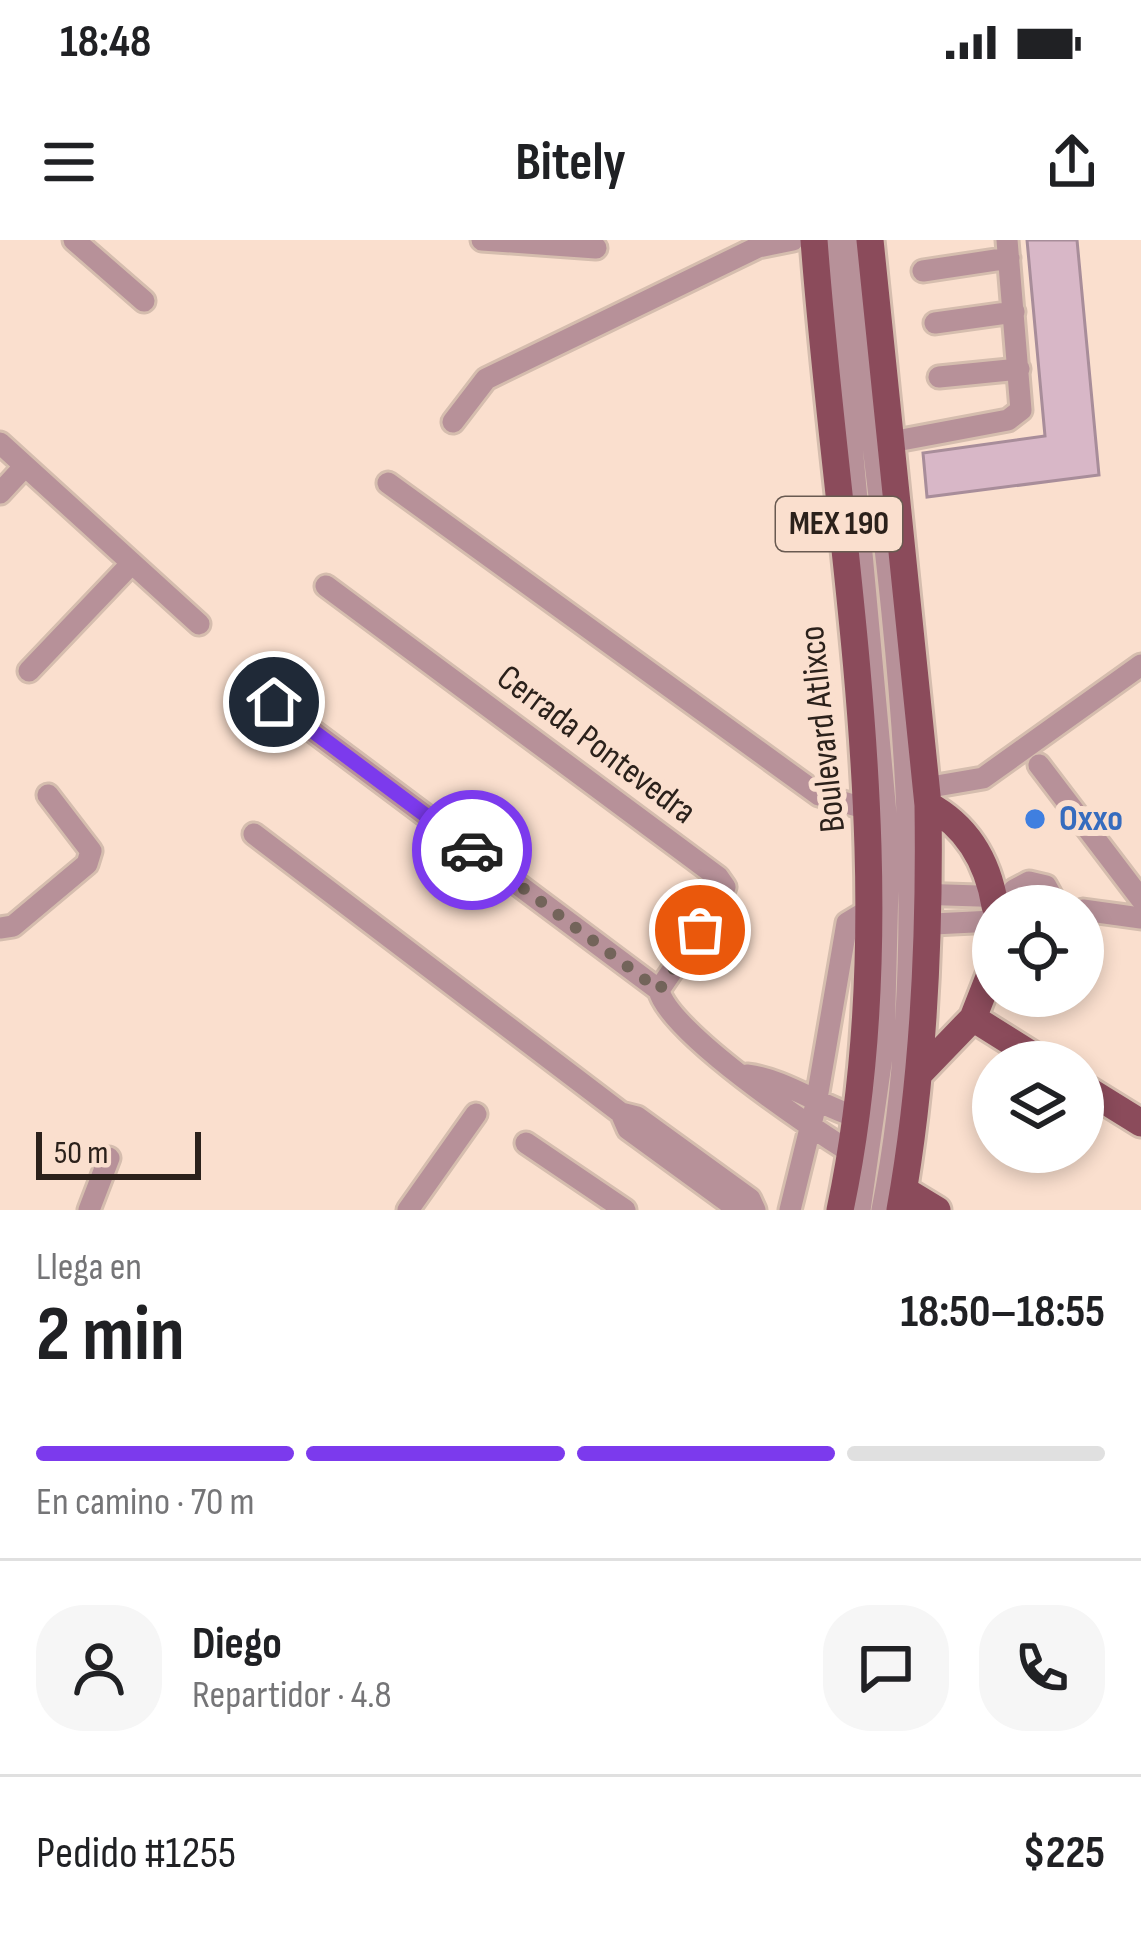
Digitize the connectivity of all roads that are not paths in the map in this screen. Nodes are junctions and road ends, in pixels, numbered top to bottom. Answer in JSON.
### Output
{"nodes":[{"id":1,"x":74,"y":240,"type":"edge"},
{"id":2,"x":482,"y":240,"type":"edge"},
{"id":3,"x":793,"y":240,"type":"edge"},
{"id":4,"x":814,"y":240,"type":"edge"},
{"id":5,"x":833,"y":240,"type":"edge"},
{"id":6,"x":849,"y":240,"type":"edge"},
{"id":7,"x":870,"y":240,"type":"edge"},
{"id":8,"x":596,"y":248,"type":"dead end"},
{"id":9,"x":1008,"y":249,"type":"edge"},
{"id":10,"x":923,"y":271,"type":"dead end"},
{"id":11,"x":144,"y":302,"type":"dead end"},
{"id":12,"x":1014,"y":312,"type":"junction"},
{"id":13,"x":935,"y":323,"type":"dead end"},
{"id":14,"x":1019,"y":369,"type":"junction"},
{"id":15,"x":939,"y":377,"type":"dead end"},
{"id":16,"x":453,"y":422,"type":"dead end"},
{"id":17,"x":891,"y":442,"type":"junction"},
{"id":18,"x":0,"y":443,"type":"edge"},
{"id":19,"x":25,"y":466,"type":"junction"},
{"id":20,"x":388,"y":483,"type":"dead end"},
{"id":21,"x":0,"y":493,"type":"edge"},
{"id":22,"x":132,"y":563,"type":"junction"},
{"id":23,"x":326,"y":586,"type":"dead end"},
{"id":24,"x":199,"y":624,"type":"dead end"},
{"id":25,"x":1141,"y":664,"type":"edge"},
{"id":26,"x":28,"y":671,"type":"dead end"},
{"id":27,"x":274,"y":702,"type":"dead end"},
{"id":28,"x":1039,"y":765,"type":"dead end"},
{"id":29,"x":48,"y":795,"type":"dead end"},
{"id":30,"x":926,"y":796,"type":"junction"},
{"id":31,"x":867,"y":808,"type":"junction"},
{"id":32,"x":254,"y":834,"type":"dead end"},
{"id":33,"x":990,"y":885,"type":"edge"},
{"id":34,"x":1141,"y":899,"type":"edge"},
{"id":35,"x":972,"y":906,"type":"edge"},
{"id":36,"x":904,"y":910,"type":"junction"},
{"id":37,"x":1104,"y":913,"type":"edge"},
{"id":38,"x":1141,"y":918,"type":"edge"},
{"id":39,"x":0,"y":928,"type":"edge"},
{"id":40,"x":659,"y":990,"type":"junction"},
{"id":41,"x":973,"y":1018,"type":"joint"},
{"id":42,"x":1010,"y":1041,"type":"edge"},
{"id":43,"x":919,"y":1074,"type":"junction"},
{"id":44,"x":1104,"y":1100,"type":"edge"},
{"id":45,"x":621,"y":1113,"type":"junction"},
{"id":46,"x":476,"y":1114,"type":"dead end"},
{"id":47,"x":813,"y":1116,"type":"junction"},
{"id":48,"x":856,"y":1117,"type":"junction"},
{"id":49,"x":1141,"y":1123,"type":"edge"},
{"id":50,"x":526,"y":1143,"type":"dead end"},
{"id":51,"x":852,"y":1154,"type":"junction"},
{"id":52,"x":109,"y":1157,"type":"dead end"},
{"id":53,"x":902,"y":1200,"type":"edge"},
{"id":54,"x":418,"y":1207,"type":"edge"},
{"id":55,"x":88,"y":1210,"type":"edge"},
{"id":56,"x":625,"y":1210,"type":"edge"},
{"id":57,"x":739,"y":1210,"type":"edge"},
{"id":58,"x":755,"y":1210,"type":"edge"},
{"id":59,"x":790,"y":1210,"type":"edge"},
{"id":60,"x":840,"y":1210,"type":"edge"},
{"id":61,"x":860,"y":1210,"type":"edge"},
{"id":62,"x":882,"y":1210,"type":"edge"},
{"id":63,"x":937,"y":1210,"type":"edge"}],
"edges":[{"from":1,"to":11,"type":"street"},
{"from":2,"to":8,"type":"street"},
{"from":3,"to":16,"type":"street"},
{"from":4,"to":31,"type":"main road","name":"Boulevard Atlixco","number":"MEX 190"},
{"from":5,"to":36,"type":"street"},
{"from":6,"to":36,"type":"street"},
{"from":7,"to":17,"type":"main road","name":"Boulevard Atlixco","number":"MEX 190"},
{"from":9,"to":10,"type":"street"},
{"from":9,"to":12,"type":"street"},
{"from":12,"to":13,"type":"street"},
{"from":12,"to":14,"type":"street"},
{"from":14,"to":15,"type":"street"},
{"from":14,"to":17,"type":"street"},
{"from":17,"to":30,"type":"main road","name":"Boulevard Atlixco","number":"MEX 190"},
{"from":18,"to":19,"type":"street"},
{"from":19,"to":21,"type":"street"},
{"from":19,"to":22,"type":"street"},
{"from":20,"to":31,"type":"street"},
{"from":22,"to":24,"type":"street"},
{"from":22,"to":26,"type":"street"},
{"from":23,"to":40,"type":"street","name":"Cerrada Pontevedra"},
{"from":25,"to":30,"type":"street"},
{"from":27,"to":40,"type":"street"},
{"from":28,"to":34,"type":"street"},
{"from":29,"to":39,"type":"street"},
{"from":30,"to":33,"type":"main road"},
{"from":30,"to":36,"type":"main road","name":"Boulevard Atlixco","number":"MEX 190"},
{"from":31,"to":36,"type":"main road","name":"Boulevard Atlixco","number":"MEX 190"},
{"from":32,"to":45,"type":"street"},
{"from":35,"to":36,"type":"street"},
{"from":36,"to":43,"type":"main road","name":"Boulevard Atlixco","number":"MEX 190"},
{"from":36,"to":47,"type":"street"},
{"from":36,"to":48,"type":"main road","name":"Boulevard Atlixco","number":"MEX 190"},
{"from":36,"to":61,"type":"street"},
{"from":36,"to":62,"type":"street"},
{"from":37,"to":38,"type":"street"},
{"from":40,"to":47,"type":"street"},
{"from":41,"to":42,"type":"main road"},
{"from":41,"to":43,"type":"main road"},
{"from":43,"to":53,"type":"main road","name":"Boulevard Atlixco","number":"MEX 190"},
{"from":44,"to":49,"type":"main road"},
{"from":45,"to":57,"type":"street"},
{"from":45,"to":58,"type":"street"},
{"from":46,"to":54,"type":"street"},
{"from":47,"to":48,"type":"street"},
{"from":47,"to":51,"type":"street"},
{"from":47,"to":59,"type":"street"},
{"from":48,"to":51,"type":"main road","name":"Boulevard Atlixco","number":"MEX 190"},
{"from":50,"to":56,"type":"street"},
{"from":51,"to":60,"type":"main road","name":"Boulevard Atlixco","number":"MEX 190"},
{"from":52,"to":55,"type":"street"},
{"from":53,"to":63,"type":"main road"}]}
